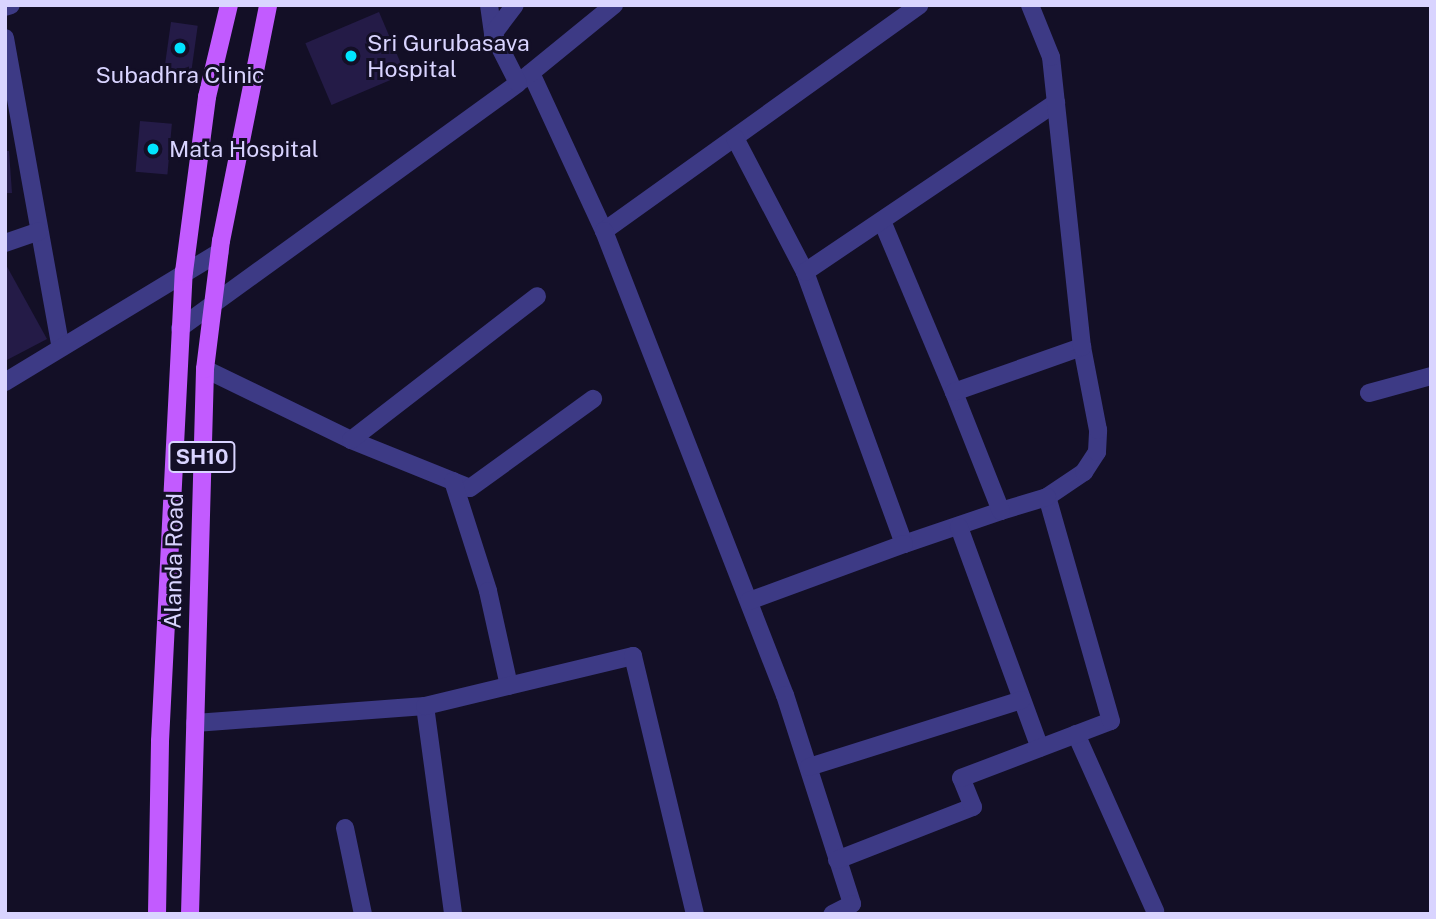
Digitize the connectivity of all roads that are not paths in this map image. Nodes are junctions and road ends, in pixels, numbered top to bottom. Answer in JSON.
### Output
{"nodes":[{"id":1,"x":11,"y":5,"type":"edge"},
{"id":2,"x":229,"y":5,"type":"edge"},
{"id":3,"x":268,"y":5,"type":"edge"},
{"id":4,"x":489,"y":5,"type":"edge"},
{"id":5,"x":515,"y":5,"type":"edge"},
{"id":6,"x":614,"y":5,"type":"edge"},
{"id":7,"x":920,"y":5,"type":"edge"},
{"id":8,"x":1030,"y":5,"type":"edge"},
{"id":9,"x":5,"y":7,"type":"edge"},
{"id":10,"x":493,"y":34,"type":"junction"},
{"id":11,"x":5,"y":37,"type":"edge"},
{"id":12,"x":525,"y":78,"type":"junction"},
{"id":13,"x":1056,"y":103,"type":"junction"},
{"id":14,"x":13,"y":125,"type":"edge"},
{"id":15,"x":734,"y":138,"type":"junction"},
{"id":16,"x":882,"y":221,"type":"junction"},
{"id":17,"x":39,"y":231,"type":"junction"},
{"id":18,"x":604,"y":231,"type":"junction"},
{"id":19,"x":5,"y":243,"type":"edge"},
{"id":20,"x":220,"y":252,"type":"junction"},
{"id":21,"x":184,"y":272,"type":"junction"},
{"id":22,"x":805,"y":272,"type":"junction"},
{"id":23,"x":537,"y":296,"type":"dead end"},
{"id":24,"x":215,"y":306,"type":"junction"},
{"id":25,"x":180,"y":328,"type":"junction"},
{"id":26,"x":60,"y":345,"type":"junction"},
{"id":27,"x":1082,"y":347,"type":"junction"},
{"id":28,"x":205,"y":369,"type":"junction"},
{"id":29,"x":1431,"y":376,"type":"edge"},
{"id":30,"x":5,"y":382,"type":"edge"},
{"id":31,"x":954,"y":392,"type":"junction"},
{"id":32,"x":1369,"y":393,"type":"dead end"},
{"id":33,"x":593,"y":399,"type":"dead end"},
{"id":34,"x":351,"y":440,"type":"junction"},
{"id":35,"x":453,"y":481,"type":"junction"},
{"id":36,"x":1047,"y":496,"type":"junction"},
{"id":37,"x":1001,"y":511,"type":"junction"},
{"id":38,"x":959,"y":527,"type":"junction"},
{"id":39,"x":904,"y":544,"type":"junction"},
{"id":40,"x":749,"y":601,"type":"junction"},
{"id":41,"x":509,"y":686,"type":"junction"},
{"id":42,"x":1022,"y":700,"type":"junction"},
{"id":43,"x":425,"y":706,"type":"junction"},
{"id":44,"x":195,"y":723,"type":"junction"},
{"id":45,"x":1076,"y":734,"type":"junction"},
{"id":46,"x":1040,"y":748,"type":"junction"},
{"id":47,"x":808,"y":767,"type":"junction"},
{"id":48,"x":345,"y":828,"type":"dead end"},
{"id":49,"x":837,"y":860,"type":"junction"},
{"id":50,"x":1155,"y":911,"type":"dead end"},
{"id":51,"x":157,"y":914,"type":"edge"},
{"id":52,"x":190,"y":914,"type":"edge"},
{"id":53,"x":363,"y":914,"type":"edge"},
{"id":54,"x":453,"y":914,"type":"edge"},
{"id":55,"x":695,"y":914,"type":"edge"},
{"id":56,"x":832,"y":914,"type":"edge"}],
"edges":[{"from":1,"to":9,"type":"street"},
{"from":2,"to":21,"type":"main road","name":"Alanda Road","number":"SH10"},
{"from":3,"to":20,"type":"main road","name":"Alanda Road","number":"SH10"},
{"from":4,"to":10,"type":"street"},
{"from":5,"to":10,"type":"street"},
{"from":6,"to":12,"type":"street"},
{"from":7,"to":15,"type":"street"},
{"from":8,"to":13,"type":"street"},
{"from":10,"to":12,"type":"street"},
{"from":11,"to":14,"type":"street"},
{"from":12,"to":18,"type":"street"},
{"from":12,"to":24,"type":"street"},
{"from":13,"to":16,"type":"street"},
{"from":13,"to":27,"type":"street"},
{"from":14,"to":17,"type":"street"},
{"from":15,"to":18,"type":"street"},
{"from":15,"to":22,"type":"street"},
{"from":16,"to":22,"type":"street"},
{"from":16,"to":31,"type":"street"},
{"from":17,"to":19,"type":"street"},
{"from":17,"to":26,"type":"street"},
{"from":18,"to":40,"type":"street"},
{"from":20,"to":21,"type":"street"},
{"from":20,"to":24,"type":"main road","name":"Alanda Road","number":"SH10"},
{"from":21,"to":25,"type":"main road","name":"Alanda Road","number":"SH10"},
{"from":21,"to":26,"type":"street"},
{"from":22,"to":39,"type":"street"},
{"from":23,"to":34,"type":"street"},
{"from":24,"to":25,"type":"street"},
{"from":24,"to":28,"type":"main road","name":"Alanda Road","number":"SH10"},
{"from":25,"to":51,"type":"main road","name":"Alanda Road","number":"SH10"},
{"from":26,"to":30,"type":"street"},
{"from":27,"to":31,"type":"street"},
{"from":27,"to":36,"type":"street"},
{"from":28,"to":34,"type":"street"},
{"from":28,"to":44,"type":"main road","name":"Alanda Road","number":"SH10"},
{"from":29,"to":32,"type":"street"},
{"from":31,"to":37,"type":"street"},
{"from":33,"to":35,"type":"street"},
{"from":34,"to":35,"type":"street"},
{"from":35,"to":41,"type":"street"},
{"from":36,"to":37,"type":"street"},
{"from":36,"to":45,"type":"street"},
{"from":37,"to":38,"type":"street"},
{"from":38,"to":39,"type":"street"},
{"from":38,"to":42,"type":"street"},
{"from":39,"to":40,"type":"street"},
{"from":40,"to":47,"type":"street"},
{"from":41,"to":43,"type":"street"},
{"from":41,"to":55,"type":"street"},
{"from":42,"to":46,"type":"street"},
{"from":42,"to":47,"type":"street"},
{"from":43,"to":44,"type":"street"},
{"from":43,"to":54,"type":"street"},
{"from":44,"to":52,"type":"main road","name":"Alanda Road","number":"SH10"},
{"from":45,"to":46,"type":"street"},
{"from":45,"to":50,"type":"street"},
{"from":46,"to":49,"type":"street"},
{"from":47,"to":49,"type":"street"},
{"from":48,"to":53,"type":"street"},
{"from":49,"to":56,"type":"street"}]}
